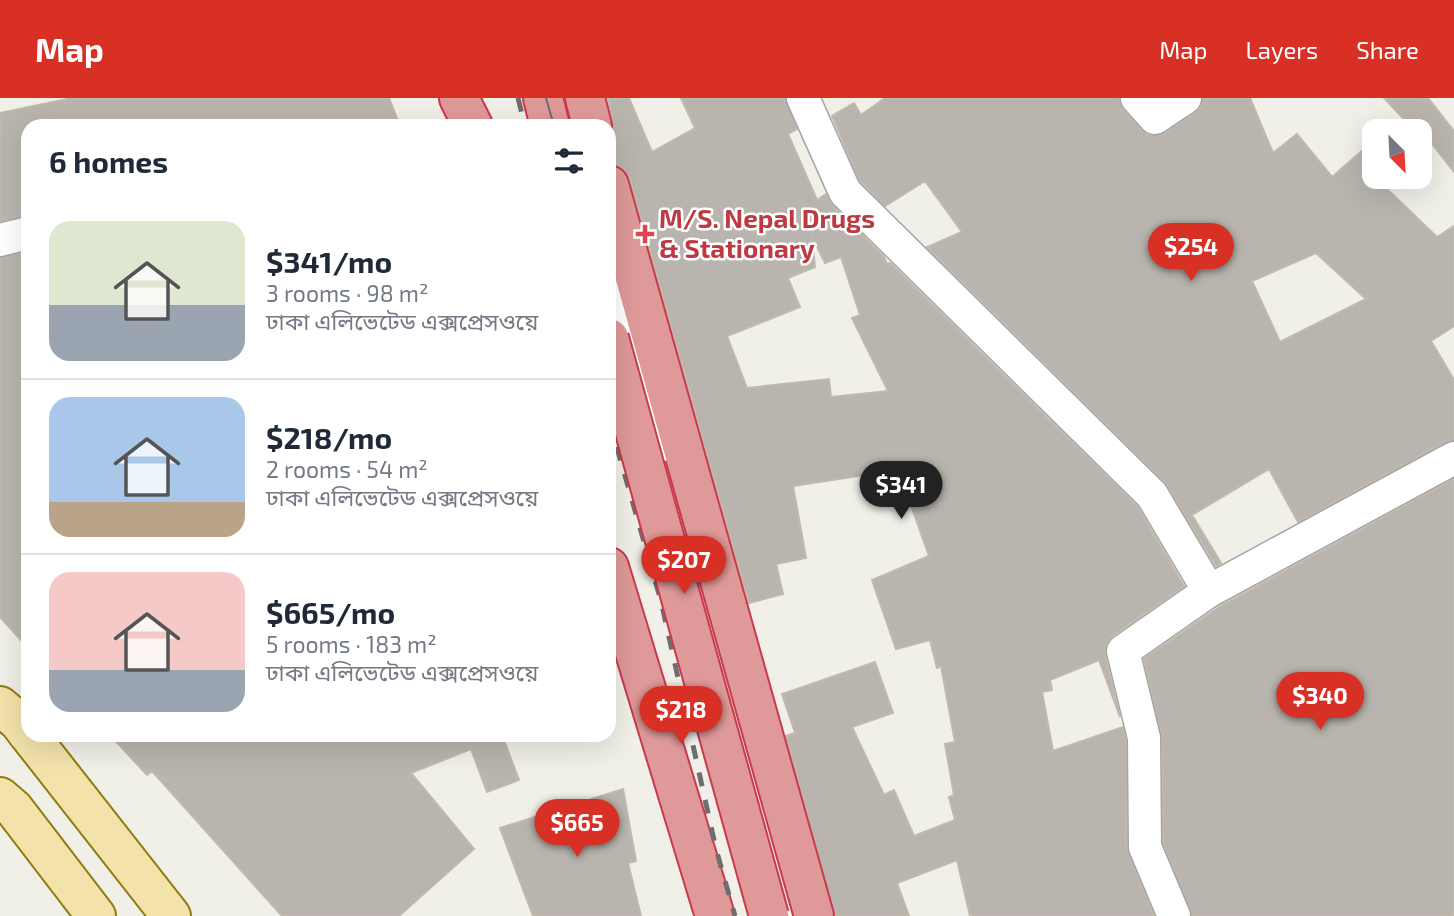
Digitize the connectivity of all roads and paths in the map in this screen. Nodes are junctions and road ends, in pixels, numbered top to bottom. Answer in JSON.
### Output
{"nodes":[{"id":1,"x":460,"y":98,"type":"edge"},
{"id":2,"x":466,"y":98,"type":"edge"},
{"id":3,"x":542,"y":98,"type":"edge"},
{"id":4,"x":568,"y":98,"type":"edge"},
{"id":5,"x":584,"y":98,"type":"edge"},
{"id":6,"x":803,"y":98,"type":"edge"},
{"id":7,"x":1137,"y":98,"type":"edge"},
{"id":8,"x":1185,"y":98,"type":"edge"},
{"id":9,"x":470,"y":119,"type":"edge"},
{"id":10,"x":471,"y":119,"type":"edge"},
{"id":11,"x":548,"y":119,"type":"edge"},
{"id":12,"x":573,"y":119,"type":"edge"},
{"id":13,"x":590,"y":119,"type":"edge"},
{"id":14,"x":616,"y":210,"type":"edge"},
{"id":15,"x":21,"y":235,"type":"edge"},
{"id":16,"x":0,"y":240,"type":"edge"},
{"id":17,"x":616,"y":294,"type":"edge"},
{"id":18,"x":616,"y":363,"type":"edge"},
{"id":19,"x":1454,"y":458,"type":"edge"},
{"id":20,"x":616,"y":590,"type":"edge"},
{"id":21,"x":1209,"y":590,"type":"junction"},
{"id":22,"x":616,"y":615,"type":"edge"},
{"id":23,"x":0,"y":706,"type":"edge"},
{"id":24,"x":21,"y":725,"type":"edge"},
{"id":25,"x":34,"y":742,"type":"edge"},
{"id":26,"x":0,"y":797,"type":"edge"},
{"id":27,"x":96,"y":916,"type":"edge"},
{"id":28,"x":171,"y":916,"type":"edge"},
{"id":29,"x":704,"y":916,"type":"edge"},
{"id":30,"x":715,"y":916,"type":"edge"},
{"id":31,"x":769,"y":916,"type":"edge"},
{"id":32,"x":797,"y":916,"type":"edge"},
{"id":33,"x":814,"y":916,"type":"edge"},
{"id":34,"x":1174,"y":916,"type":"edge"}],
"edges":[{"from":1,"to":9,"type":"highway"},
{"from":2,"to":10,"type":"street"},
{"from":3,"to":11,"type":"highway"},
{"from":4,"to":12,"type":"street"},
{"from":5,"to":13,"type":"highway"},
{"from":6,"to":21,"type":"street"},
{"from":7,"to":8,"type":"street"},
{"from":14,"to":33,"type":"highway"},
{"from":15,"to":16,"type":"street"},
{"from":17,"to":32,"type":"street"},
{"from":18,"to":31,"type":"highway","bridge":true},
{"from":19,"to":21,"type":"street"},
{"from":20,"to":30,"type":"highway"},
{"from":21,"to":34,"type":"street"},
{"from":22,"to":29,"type":"street"},
{"from":23,"to":24,"type":"main road"},
{"from":25,"to":28,"type":"main road"},
{"from":26,"to":27,"type":"main road"}]}
